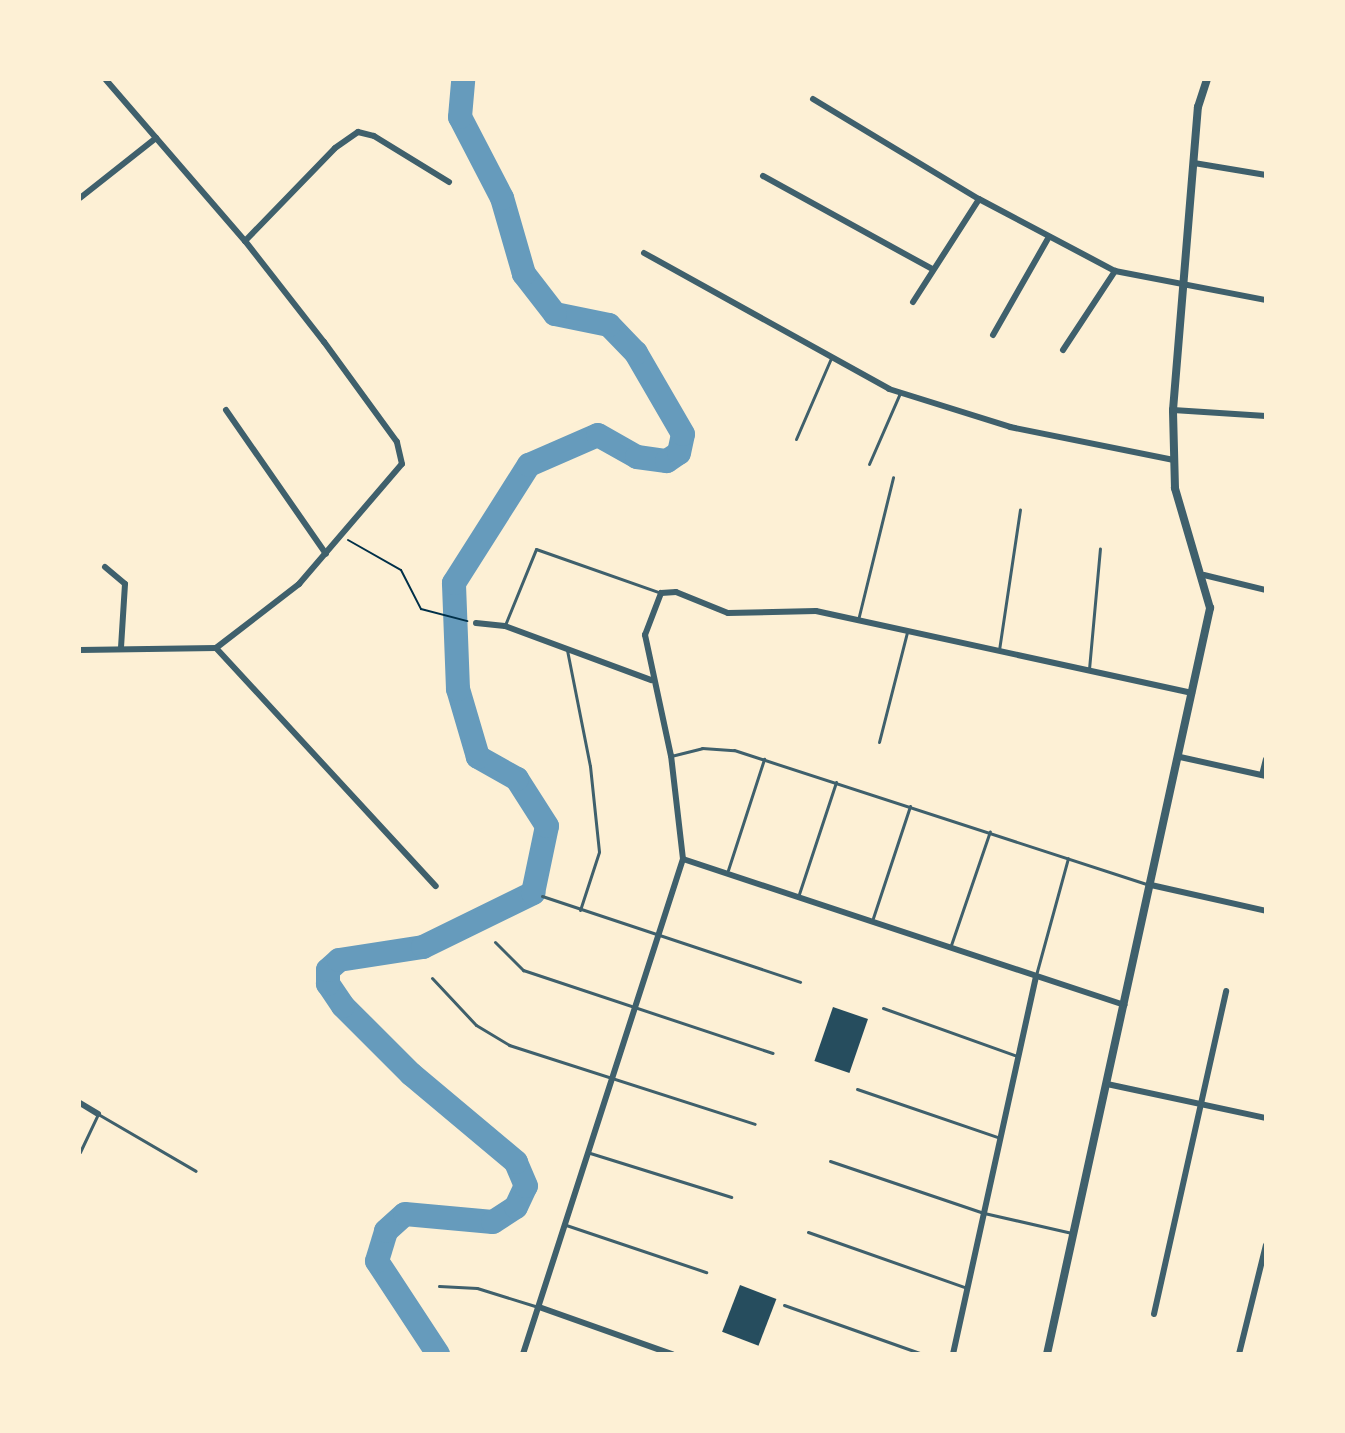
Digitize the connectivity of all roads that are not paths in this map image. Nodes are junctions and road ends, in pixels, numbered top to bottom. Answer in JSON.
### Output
{"nodes":[{"id":1,"x":106,"y":80,"type":"edge"},
{"id":2,"x":1207,"y":80,"type":"edge"},
{"id":3,"x":813,"y":99,"type":"dead end"},
{"id":4,"x":156,"y":138,"type":"junction"},
{"id":5,"x":1194,"y":163,"type":"junction"},
{"id":6,"x":1266,"y":175,"type":"edge"},
{"id":7,"x":763,"y":176,"type":"dead end"},
{"id":8,"x":449,"y":182,"type":"dead end"},
{"id":9,"x":80,"y":198,"type":"edge"},
{"id":10,"x":979,"y":199,"type":"junction"},
{"id":11,"x":1049,"y":237,"type":"junction"},
{"id":12,"x":245,"y":241,"type":"junction"},
{"id":13,"x":644,"y":253,"type":"dead end"},
{"id":14,"x":932,"y":269,"type":"junction"},
{"id":15,"x":1114,"y":271,"type":"junction"},
{"id":16,"x":1181,"y":286,"type":"junction"},
{"id":17,"x":1266,"y":300,"type":"edge"},
{"id":18,"x":913,"y":302,"type":"dead end"},
{"id":19,"x":993,"y":334,"type":"dead end"},
{"id":20,"x":1063,"y":350,"type":"dead end"},
{"id":21,"x":831,"y":358,"type":"junction"},
{"id":22,"x":900,"y":393,"type":"junction"},
{"id":23,"x":226,"y":410,"type":"dead end"},
{"id":24,"x":1173,"y":410,"type":"junction"},
{"id":25,"x":1266,"y":416,"type":"edge"},
{"id":26,"x":796,"y":439,"type":"dead end"},
{"id":27,"x":1174,"y":460,"type":"junction"},
{"id":28,"x":869,"y":464,"type":"dead end"},
{"id":29,"x":893,"y":477,"type":"dead end"},
{"id":30,"x":1020,"y":510,"type":"dead end"},
{"id":31,"x":1100,"y":548,"type":"dead end"},
{"id":32,"x":326,"y":554,"type":"junction"},
{"id":33,"x":105,"y":567,"type":"dead end"},
{"id":34,"x":1204,"y":576,"type":"junction"},
{"id":35,"x":1266,"y":590,"type":"edge"},
{"id":36,"x":661,"y":593,"type":"junction"},
{"id":37,"x":858,"y":620,"type":"junction"},
{"id":38,"x":476,"y":623,"type":"road end"},
{"id":39,"x":505,"y":626,"type":"junction"},
{"id":40,"x":908,"y":630,"type":"junction"},
{"id":41,"x":121,"y":648,"type":"junction"},
{"id":42,"x":216,"y":648,"type":"junction"},
{"id":43,"x":567,"y":649,"type":"junction"},
{"id":44,"x":80,"y":650,"type":"edge"},
{"id":45,"x":999,"y":650,"type":"junction"},
{"id":46,"x":1089,"y":669,"type":"junction"},
{"id":47,"x":651,"y":680,"type":"junction"},
{"id":48,"x":1192,"y":693,"type":"junction"},
{"id":49,"x":879,"y":742,"type":"dead end"},
{"id":50,"x":671,"y":756,"type":"junction"},
{"id":51,"x":1180,"y":757,"type":"junction"},
{"id":52,"x":764,"y":759,"type":"junction"},
{"id":53,"x":1266,"y":759,"type":"edge"},
{"id":54,"x":1264,"y":775,"type":"edge"},
{"id":55,"x":836,"y":782,"type":"junction"},
{"id":56,"x":910,"y":806,"type":"junction"},
{"id":57,"x":990,"y":831,"type":"junction"},
{"id":58,"x":1068,"y":858,"type":"junction"},
{"id":59,"x":683,"y":859,"type":"junction"},
{"id":60,"x":728,"y":870,"type":"junction"},
{"id":61,"x":1151,"y":885,"type":"junction"},
{"id":62,"x":436,"y":886,"type":"dead end"},
{"id":63,"x":799,"y":894,"type":"junction"},
{"id":64,"x":542,"y":896,"type":"dead end"},
{"id":65,"x":580,"y":910,"type":"junction"},
{"id":66,"x":1266,"y":911,"type":"edge"},
{"id":67,"x":873,"y":918,"type":"junction"},
{"id":68,"x":662,"y":936,"type":"junction"},
{"id":69,"x":495,"y":942,"type":"dead end"},
{"id":70,"x":951,"y":945,"type":"junction"},
{"id":71,"x":1036,"y":977,"type":"junction"},
{"id":72,"x":432,"y":978,"type":"dead end"},
{"id":73,"x":800,"y":981,"type":"dead end"},
{"id":74,"x":1226,"y":991,"type":"dead end"},
{"id":75,"x":1125,"y":1005,"type":"junction"},
{"id":76,"x":883,"y":1008,"type":"dead end"},
{"id":77,"x":637,"y":1010,"type":"junction"},
{"id":78,"x":773,"y":1053,"type":"dead end"},
{"id":79,"x":1019,"y":1056,"type":"junction"},
{"id":80,"x":615,"y":1080,"type":"junction"},
{"id":81,"x":1107,"y":1084,"type":"junction"},
{"id":82,"x":857,"y":1089,"type":"dead end"},
{"id":83,"x":80,"y":1103,"type":"edge"},
{"id":84,"x":1202,"y":1104,"type":"junction"},
{"id":85,"x":99,"y":1114,"type":"junction"},
{"id":86,"x":1266,"y":1118,"type":"edge"},
{"id":87,"x":755,"y":1124,"type":"dead end"},
{"id":88,"x":1000,"y":1138,"type":"junction"},
{"id":89,"x":80,"y":1152,"type":"edge"},
{"id":90,"x":590,"y":1153,"type":"junction"},
{"id":91,"x":830,"y":1161,"type":"dead end"},
{"id":92,"x":196,"y":1171,"type":"dead end"},
{"id":93,"x":731,"y":1197,"type":"dead end"},
{"id":94,"x":984,"y":1213,"type":"junction"},
{"id":95,"x":566,"y":1225,"type":"junction"},
{"id":96,"x":807,"y":1232,"type":"dead end"},
{"id":97,"x":1074,"y":1233,"type":"junction"},
{"id":98,"x":1266,"y":1245,"type":"edge"},
{"id":99,"x":706,"y":1272,"type":"dead end"},
{"id":100,"x":439,"y":1286,"type":"dead end"},
{"id":101,"x":968,"y":1288,"type":"junction"},
{"id":102,"x":784,"y":1305,"type":"dead end"},
{"id":103,"x":539,"y":1308,"type":"junction"},
{"id":104,"x":1154,"y":1314,"type":"dead end"},
{"id":105,"x":523,"y":1353,"type":"edge"},
{"id":106,"x":672,"y":1353,"type":"edge"},
{"id":107,"x":922,"y":1353,"type":"edge"},
{"id":108,"x":953,"y":1353,"type":"edge"},
{"id":109,"x":1047,"y":1353,"type":"edge"},
{"id":110,"x":1239,"y":1353,"type":"edge"}],
"edges":[{"from":1,"to":4,"type":"street"},
{"from":2,"to":5,"type":"street"},
{"from":3,"to":10,"type":"street"},
{"from":4,"to":9,"type":"street"},
{"from":4,"to":12,"type":"street"},
{"from":5,"to":6,"type":"street"},
{"from":5,"to":16,"type":"street"},
{"from":7,"to":14,"type":"street"},
{"from":8,"to":12,"type":"street"},
{"from":10,"to":11,"type":"street"},
{"from":10,"to":14,"type":"street"},
{"from":11,"to":15,"type":"street"},
{"from":11,"to":19,"type":"street"},
{"from":12,"to":32,"type":"street"},
{"from":13,"to":21,"type":"street"},
{"from":14,"to":18,"type":"street"},
{"from":15,"to":16,"type":"street"},
{"from":15,"to":20,"type":"street"},
{"from":16,"to":17,"type":"street"},
{"from":16,"to":24,"type":"street"},
{"from":21,"to":22,"type":"street"},
{"from":21,"to":26,"type":"lane"},
{"from":22,"to":27,"type":"street"},
{"from":22,"to":28,"type":"lane"},
{"from":23,"to":32,"type":"street"},
{"from":24,"to":25,"type":"street"},
{"from":24,"to":27,"type":"street"},
{"from":27,"to":34,"type":"street"},
{"from":29,"to":37,"type":"lane"},
{"from":30,"to":45,"type":"lane"},
{"from":31,"to":46,"type":"lane"},
{"from":32,"to":42,"type":"street"},
{"from":33,"to":41,"type":"street"},
{"from":34,"to":35,"type":"street"},
{"from":34,"to":48,"type":"street"},
{"from":36,"to":37,"type":"street"},
{"from":36,"to":39,"type":"lane"},
{"from":36,"to":47,"type":"street"},
{"from":37,"to":40,"type":"street"},
{"from":38,"to":39,"type":"street"},
{"from":39,"to":43,"type":"street"},
{"from":40,"to":45,"type":"street"},
{"from":40,"to":49,"type":"lane"},
{"from":41,"to":42,"type":"street"},
{"from":41,"to":44,"type":"street"},
{"from":42,"to":62,"type":"street"},
{"from":43,"to":47,"type":"street"},
{"from":43,"to":65,"type":"lane"},
{"from":45,"to":46,"type":"street"},
{"from":46,"to":48,"type":"street"},
{"from":47,"to":50,"type":"street"},
{"from":48,"to":51,"type":"street"},
{"from":50,"to":52,"type":"lane"},
{"from":50,"to":59,"type":"street"},
{"from":51,"to":54,"type":"street"},
{"from":51,"to":61,"type":"street"},
{"from":52,"to":55,"type":"lane"},
{"from":52,"to":60,"type":"lane"},
{"from":53,"to":54,"type":"street"},
{"from":55,"to":56,"type":"lane"},
{"from":55,"to":63,"type":"lane"},
{"from":56,"to":57,"type":"lane"},
{"from":56,"to":67,"type":"lane"},
{"from":57,"to":58,"type":"lane"},
{"from":57,"to":70,"type":"lane"},
{"from":58,"to":61,"type":"lane"},
{"from":58,"to":71,"type":"lane"},
{"from":59,"to":60,"type":"street"},
{"from":59,"to":68,"type":"street"},
{"from":60,"to":63,"type":"street"},
{"from":61,"to":66,"type":"street"},
{"from":61,"to":75,"type":"street"},
{"from":63,"to":67,"type":"street"},
{"from":64,"to":65,"type":"lane"},
{"from":65,"to":68,"type":"lane"},
{"from":67,"to":70,"type":"street"},
{"from":68,"to":73,"type":"lane"},
{"from":68,"to":77,"type":"street"},
{"from":69,"to":77,"type":"lane"},
{"from":70,"to":71,"type":"street"},
{"from":71,"to":75,"type":"street"},
{"from":71,"to":79,"type":"street"},
{"from":72,"to":80,"type":"lane"},
{"from":74,"to":84,"type":"street"},
{"from":75,"to":81,"type":"street"},
{"from":76,"to":79,"type":"lane"},
{"from":77,"to":78,"type":"lane"},
{"from":77,"to":80,"type":"street"},
{"from":79,"to":88,"type":"street"},
{"from":80,"to":87,"type":"lane"},
{"from":80,"to":90,"type":"street"},
{"from":81,"to":84,"type":"street"},
{"from":81,"to":97,"type":"street"},
{"from":82,"to":88,"type":"lane"},
{"from":83,"to":85,"type":"street"},
{"from":84,"to":86,"type":"street"},
{"from":84,"to":104,"type":"street"},
{"from":85,"to":89,"type":"lane"},
{"from":85,"to":92,"type":"lane"},
{"from":88,"to":94,"type":"street"},
{"from":90,"to":93,"type":"lane"},
{"from":90,"to":95,"type":"street"},
{"from":91,"to":94,"type":"lane"},
{"from":94,"to":97,"type":"lane"},
{"from":94,"to":101,"type":"street"},
{"from":95,"to":99,"type":"lane"},
{"from":95,"to":103,"type":"street"},
{"from":96,"to":101,"type":"lane"},
{"from":97,"to":109,"type":"street"},
{"from":98,"to":110,"type":"street"},
{"from":100,"to":103,"type":"lane"},
{"from":101,"to":108,"type":"street"},
{"from":102,"to":107,"type":"lane"},
{"from":103,"to":105,"type":"street"},
{"from":103,"to":106,"type":"street"}]}
